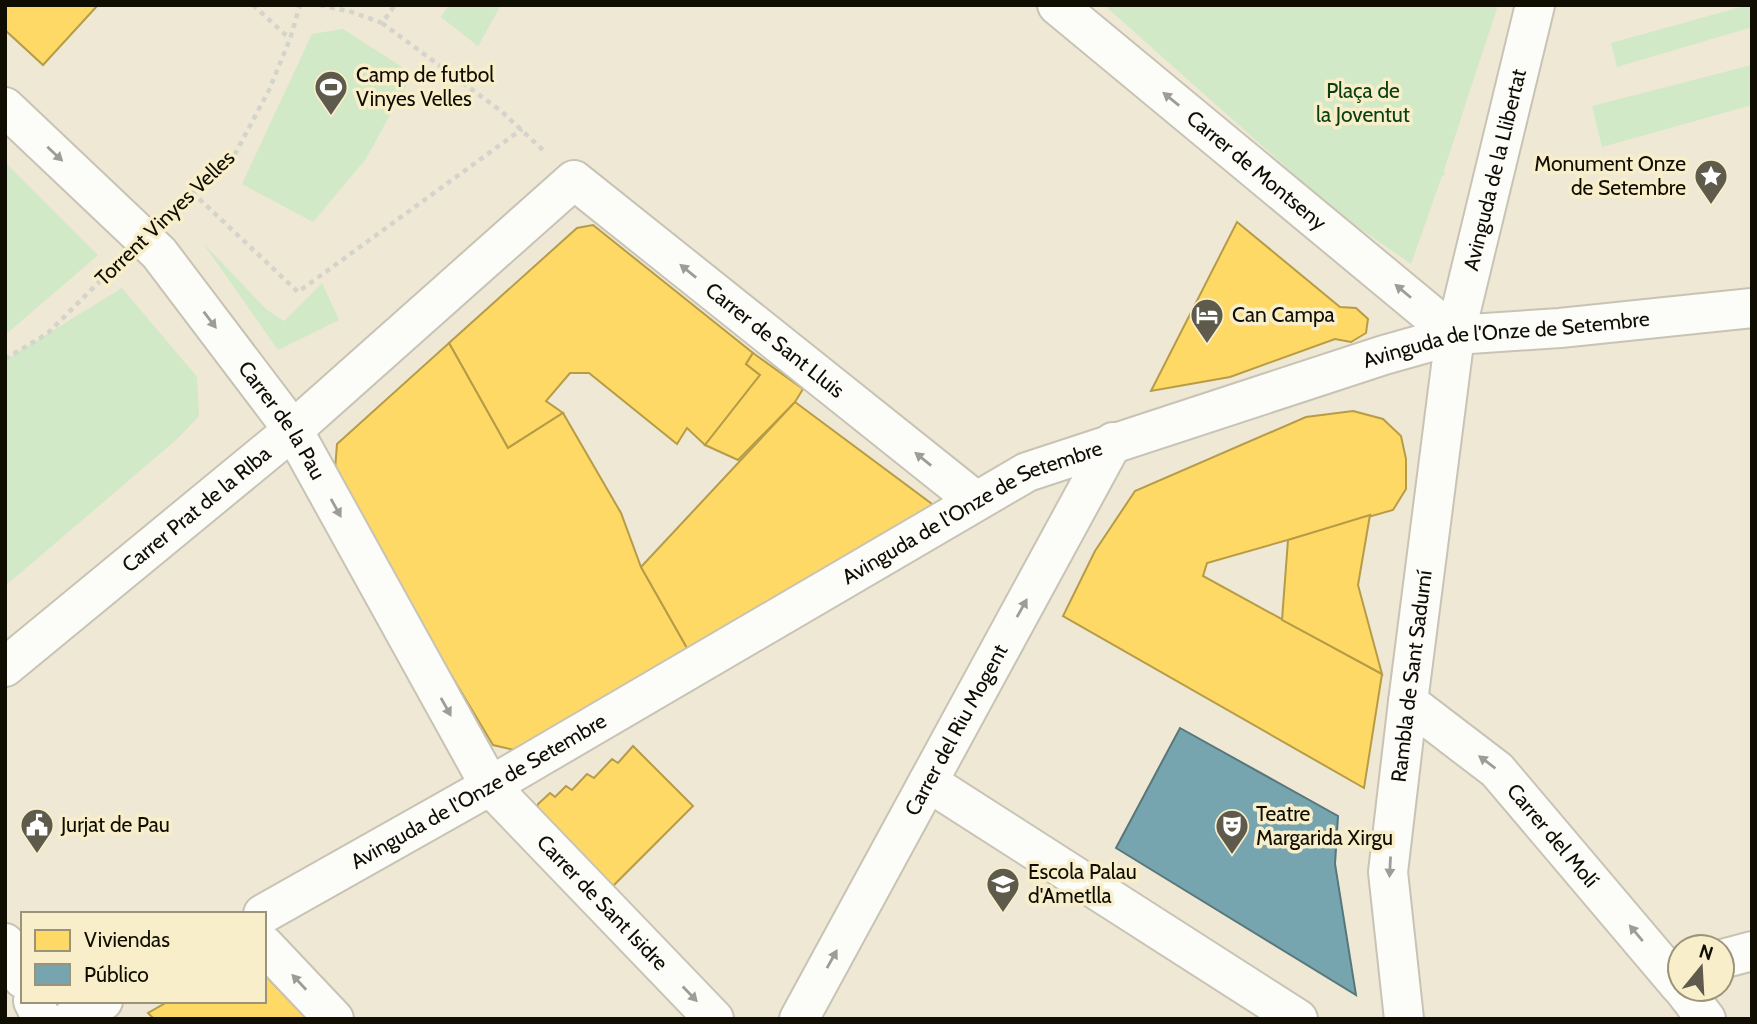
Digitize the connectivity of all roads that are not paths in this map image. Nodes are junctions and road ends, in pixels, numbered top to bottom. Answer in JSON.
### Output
{"nodes":[{"id":1,"x":1057,"y":5,"type":"edge"},
{"id":2,"x":1535,"y":5,"type":"edge"},
{"id":3,"x":5,"y":107,"type":"edge"},
{"id":4,"x":574,"y":180,"type":"joint"},
{"id":5,"x":1752,"y":308,"type":"edge"},
{"id":6,"x":1455,"y":335,"type":"junction"},
{"id":7,"x":293,"y":430,"type":"junction"},
{"id":8,"x":1113,"y":442,"type":"junction"},
{"id":9,"x":976,"y":501,"type":"junction"},
{"id":10,"x":5,"y":667,"type":"edge"},
{"id":11,"x":1408,"y":702,"type":"junction"},
{"id":12,"x":928,"y":782,"type":"junction"},
{"id":13,"x":489,"y":786,"type":"junction"},
{"id":14,"x":266,"y":912,"type":"edge"},
{"id":15,"x":5,"y":943,"type":"edge"},
{"id":16,"x":266,"y":947,"type":"edge"},
{"id":17,"x":1666,"y":966,"type":"edge"},
{"id":18,"x":21,"y":975,"type":"edge"},
{"id":19,"x":34,"y":1003,"type":"edge"},
{"id":20,"x":99,"y":1003,"type":"edge"},
{"id":21,"x":1695,"y":1003,"type":"edge"},
{"id":22,"x":42,"y":1019,"type":"edge"},
{"id":23,"x":71,"y":1019,"type":"edge"},
{"id":24,"x":334,"y":1019,"type":"edge"},
{"id":25,"x":714,"y":1019,"type":"edge"},
{"id":26,"x":799,"y":1019,"type":"edge"},
{"id":27,"x":1298,"y":1019,"type":"edge"},
{"id":28,"x":1404,"y":1019,"type":"edge"},
{"id":29,"x":1706,"y":1019,"type":"edge"}],
"edges":[{"from":6,"to":1,"type":"street","name":"Carrer de Montseny","one_way":true},
{"from":2,"to":6,"type":"street","name":"Avinguda de la Llibertat"},
{"from":3,"to":7,"type":"street","name":"Carrer de la Pau","one_way":true},
{"from":4,"to":7,"type":"street","name":"Carrer Prat de la RIba"},
{"from":9,"to":4,"type":"street","name":"Carrer de Sant Lluis","one_way":true},
{"from":5,"to":6,"type":"street","name":"Avinguda de l'Onze de Setembre"},
{"from":6,"to":8,"type":"street","name":"Avinguda de l'Onze de Setembre"},
{"from":6,"to":11,"type":"street","name":"Rambla de Sant Sadurní"},
{"from":7,"to":10,"type":"street","name":"Carrer Prat de la RIba"},
{"from":7,"to":13,"type":"street","name":"Carrer de la Pau","one_way":true},
{"from":8,"to":9,"type":"street","name":"Avinguda de l'Onze de Setembre"},
{"from":12,"to":8,"type":"street","name":"Carrer del Riu Mogent","one_way":true},
{"from":9,"to":13,"type":"street","name":"Avinguda de l'Onze de Setembre"},
{"from":17,"to":11,"type":"street","name":"Carrer del Molí","one_way":true},
{"from":11,"to":28,"type":"street","name":"Rambla de Sant Sadurní","one_way":true},
{"from":26,"to":12,"type":"street","name":"Carrer del Riu Mogent","one_way":true},
{"from":12,"to":27,"type":"street"},
{"from":13,"to":14,"type":"street","name":"Avinguda de l'Onze de Setembre"},
{"from":13,"to":25,"type":"street","name":"Carrer de Sant Isidre","one_way":true},
{"from":15,"to":18,"type":"street"},
{"from":24,"to":16,"type":"street","one_way":true},
{"from":19,"to":22,"type":"street"},
{"from":20,"to":23,"type":"street"},
{"from":21,"to":29,"type":"street","name":"Carrer del Molí"}]}
